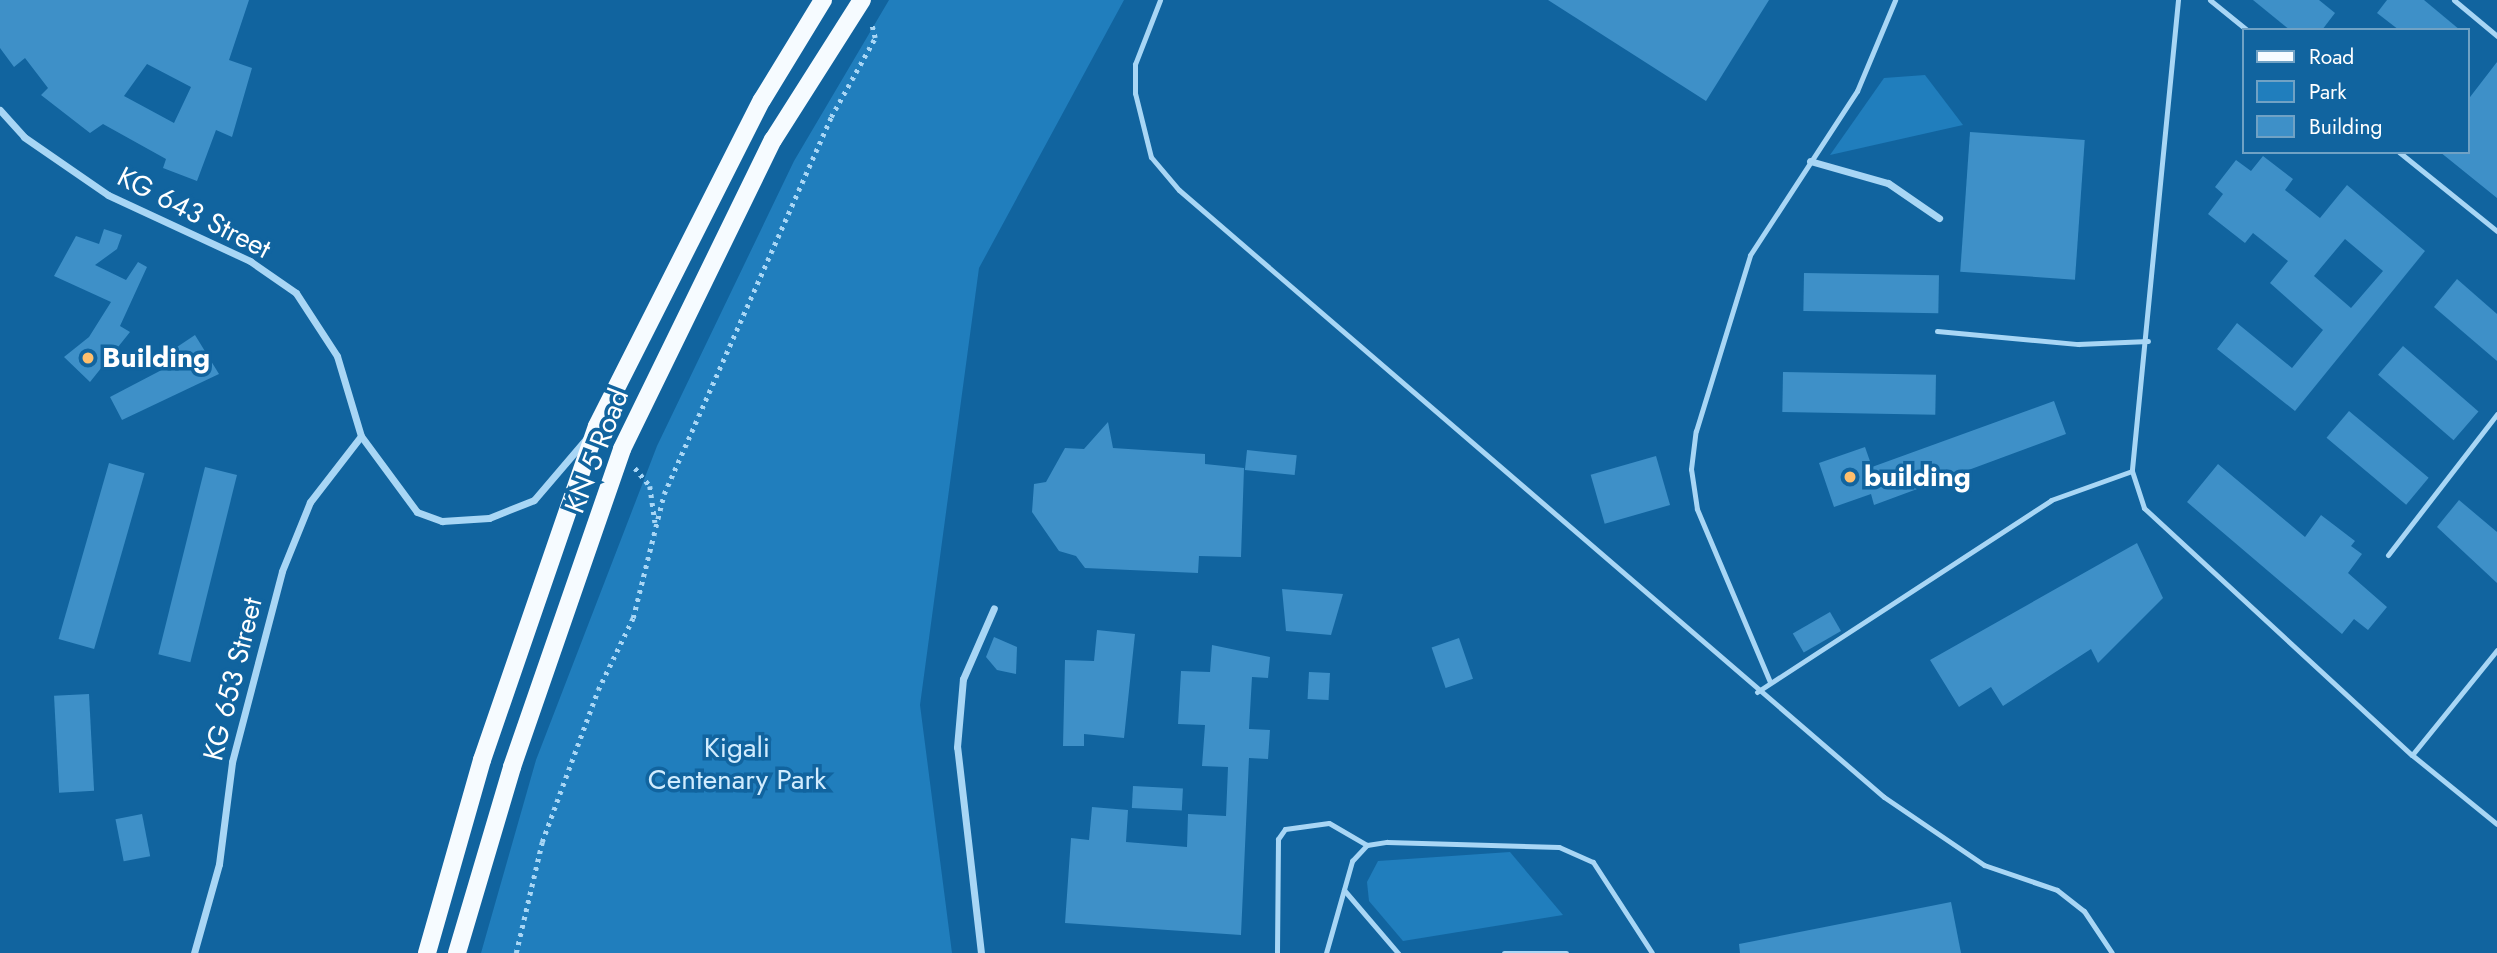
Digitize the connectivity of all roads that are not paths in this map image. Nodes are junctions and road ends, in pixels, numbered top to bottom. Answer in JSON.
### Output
{"nodes":[{"id":1,"x":823,"y":0,"type":"edge"},
{"id":2,"x":1160,"y":0,"type":"edge"},
{"id":3,"x":1895,"y":0,"type":"edge"},
{"id":4,"x":2178,"y":0,"type":"edge"},
{"id":5,"x":2210,"y":0,"type":"edge"},
{"id":6,"x":2454,"y":0,"type":"edge"},
{"id":7,"x":866,"y":6,"type":"edge"},
{"id":8,"x":2245,"y":28,"type":"edge"},
{"id":9,"x":2497,"y":36,"type":"edge"},
{"id":10,"x":0,"y":110,"type":"edge"},
{"id":11,"x":2401,"y":154,"type":"edge"},
{"id":12,"x":1810,"y":161,"type":"junction"},
{"id":13,"x":1939,"y":218,"type":"dead end"},
{"id":14,"x":2497,"y":232,"type":"edge"},
{"id":15,"x":1937,"y":331,"type":"dead end"},
{"id":16,"x":2148,"y":341,"type":"junction"},
{"id":17,"x":2497,"y":414,"type":"edge"},
{"id":18,"x":597,"y":426,"type":"junction"},
{"id":19,"x":361,"y":436,"type":"junction"},
{"id":20,"x":2132,"y":471,"type":"junction"},
{"id":21,"x":2388,"y":555,"type":"dead end"},
{"id":22,"x":994,"y":608,"type":"dead end"},
{"id":23,"x":2497,"y":650,"type":"edge"},
{"id":24,"x":1770,"y":682,"type":"junction"},
{"id":25,"x":1757,"y":692,"type":"junction"},
{"id":26,"x":2412,"y":755,"type":"junction"},
{"id":27,"x":2497,"y":824,"type":"edge"},
{"id":28,"x":1367,"y":845,"type":"junction"},
{"id":29,"x":1343,"y":890,"type":"junction"},
{"id":30,"x":194,"y":953,"type":"edge"},
{"id":31,"x":428,"y":953,"type":"edge"},
{"id":32,"x":457,"y":953,"type":"edge"},
{"id":33,"x":981,"y":953,"type":"edge"},
{"id":34,"x":1277,"y":953,"type":"edge"},
{"id":35,"x":1326,"y":953,"type":"edge"},
{"id":36,"x":1398,"y":953,"type":"edge"},
{"id":37,"x":1504,"y":953,"type":"edge"},
{"id":38,"x":1566,"y":953,"type":"edge"},
{"id":39,"x":1652,"y":953,"type":"edge"},
{"id":40,"x":2112,"y":953,"type":"edge"}],
"edges":[{"from":1,"to":18,"type":"main road","name":"KN 5 Road"},
{"from":2,"to":25,"type":"lane"},
{"from":3,"to":12,"type":"lane"},
{"from":4,"to":16,"type":"lane"},
{"from":5,"to":8,"type":"lane"},
{"from":6,"to":9,"type":"lane"},
{"from":7,"to":32,"type":"main road","name":"KN 5 Road"},
{"from":10,"to":19,"type":"street","name":"KG 643 Street"},
{"from":11,"to":14,"type":"lane"},
{"from":12,"to":13,"type":"street"},
{"from":12,"to":24,"type":"lane"},
{"from":15,"to":16,"type":"lane"},
{"from":16,"to":20,"type":"lane"},
{"from":17,"to":21,"type":"lane"},
{"from":18,"to":19,"type":"street","name":"KG 643 Street"},
{"from":18,"to":31,"type":"main road","name":"KN 5 Road"},
{"from":19,"to":30,"type":"street","name":"KG 653 Street"},
{"from":20,"to":24,"type":"lane"},
{"from":20,"to":26,"type":"lane"},
{"from":22,"to":33,"type":"street"},
{"from":23,"to":26,"type":"lane"},
{"from":24,"to":25,"type":"lane"},
{"from":25,"to":40,"type":"lane"},
{"from":26,"to":27,"type":"lane"},
{"from":28,"to":29,"type":"lane"},
{"from":28,"to":34,"type":"lane"},
{"from":28,"to":39,"type":"lane"},
{"from":29,"to":35,"type":"lane"},
{"from":29,"to":36,"type":"lane"},
{"from":37,"to":38,"type":"lane"}]}
